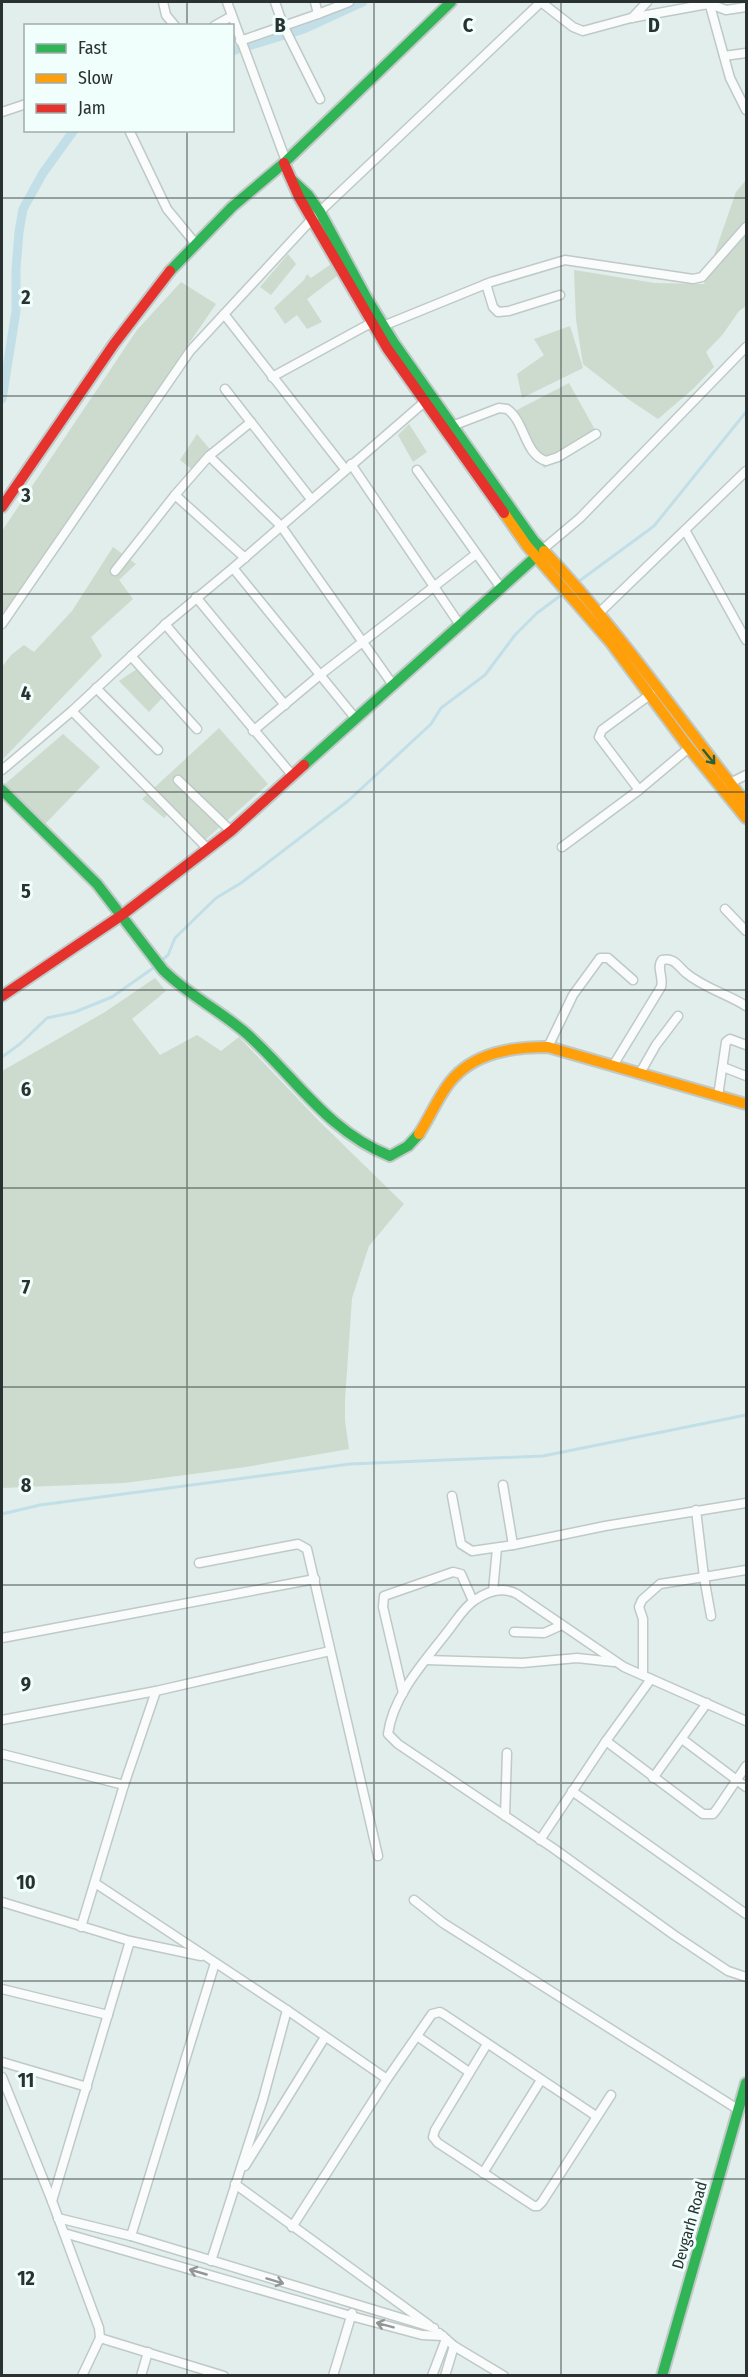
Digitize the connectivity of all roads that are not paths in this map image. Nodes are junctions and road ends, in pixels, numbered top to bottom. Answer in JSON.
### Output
{"nodes":[{"id":1,"x":163,"y":2,"type":"edge"},
{"id":2,"x":227,"y":2,"type":"edge"},
{"id":3,"x":275,"y":2,"type":"edge"},
{"id":4,"x":315,"y":2,"type":"edge"},
{"id":5,"x":349,"y":2,"type":"edge"},
{"id":6,"x":451,"y":2,"type":"edge"},
{"id":7,"x":541,"y":2,"type":"edge"},
{"id":8,"x":647,"y":2,"type":"edge"},
{"id":9,"x":709,"y":3,"type":"edge"},
{"id":10,"x":743,"y":5,"type":"edge"},
{"id":11,"x":318,"y":14,"type":"junction"},
{"id":12,"x":166,"y":15,"type":"junction"},
{"id":13,"x":232,"y":16,"type":"junction"},
{"id":14,"x":631,"y":18,"type":"junction"},
{"id":15,"x":164,"y":24,"type":"edge"},
{"id":16,"x":174,"y":24,"type":"edge"},
{"id":17,"x":218,"y":24,"type":"edge"},
{"id":18,"x":283,"y":26,"type":"junction"},
{"id":19,"x":240,"y":41,"type":"junction"},
{"id":20,"x":747,"y":53,"type":"edge"},
{"id":21,"x":724,"y":56,"type":"junction"},
{"id":22,"x":320,"y":99,"type":"dead end"},
{"id":23,"x":24,"y":105,"type":"edge"},
{"id":24,"x":747,"y":110,"type":"edge"},
{"id":25,"x":2,"y":112,"type":"edge"},
{"id":26,"x":130,"y":132,"type":"edge"},
{"id":27,"x":285,"y":162,"type":"junction"},
{"id":28,"x":316,"y":215,"type":"junction"},
{"id":29,"x":747,"y":227,"type":"edge"},
{"id":30,"x":195,"y":243,"type":"junction"},
{"id":31,"x":486,"y":284,"type":"junction"},
{"id":32,"x":560,"y":295,"type":"dead end"},
{"id":33,"x":224,"y":314,"type":"junction"},
{"id":34,"x":376,"y":326,"type":"junction"},
{"id":35,"x":747,"y":347,"type":"edge"},
{"id":36,"x":273,"y":377,"type":"junction"},
{"id":37,"x":225,"y":389,"type":"dead end"},
{"id":38,"x":428,"y":399,"type":"junction"},
{"id":39,"x":251,"y":422,"type":"junction"},
{"id":40,"x":452,"y":426,"type":"junction"},
{"id":41,"x":596,"y":434,"type":"dead end"},
{"id":42,"x":209,"y":456,"type":"junction"},
{"id":43,"x":348,"y":466,"type":"junction"},
{"id":44,"x":417,"y":470,"type":"dead end"},
{"id":45,"x":747,"y":471,"type":"edge"},
{"id":46,"x":175,"y":495,"type":"junction"},
{"id":47,"x":311,"y":499,"type":"junction"},
{"id":48,"x":2,"y":507,"type":"edge"},
{"id":49,"x":281,"y":526,"type":"junction"},
{"id":50,"x":685,"y":530,"type":"junction"},
{"id":51,"x":539,"y":553,"type":"junction"},
{"id":52,"x":476,"y":554,"type":"junction"},
{"id":53,"x":245,"y":558,"type":"junction"},
{"id":54,"x":233,"y":568,"type":"junction"},
{"id":55,"x":115,"y":571,"type":"dead end"},
{"id":56,"x":432,"y":586,"type":"junction"},
{"id":57,"x":501,"y":588,"type":"junction"},
{"id":58,"x":196,"y":597,"type":"junction"},
{"id":59,"x":580,"y":598,"type":"junction"},
{"id":60,"x":599,"y":613,"type":"junction"},
{"id":61,"x":2,"y":624,"type":"edge"},
{"id":62,"x":165,"y":624,"type":"junction"},
{"id":63,"x":460,"y":625,"type":"junction"},
{"id":64,"x":747,"y":640,"type":"edge"},
{"id":65,"x":363,"y":642,"type":"junction"},
{"id":66,"x":131,"y":656,"type":"junction"},
{"id":67,"x":320,"y":675,"type":"junction"},
{"id":68,"x":393,"y":685,"type":"junction"},
{"id":69,"x":96,"y":688,"type":"junction"},
{"id":70,"x":651,"y":694,"type":"junction"},
{"id":71,"x":285,"y":705,"type":"junction"},
{"id":72,"x":72,"y":711,"type":"junction"},
{"id":73,"x":356,"y":719,"type":"junction"},
{"id":74,"x":197,"y":729,"type":"dead end"},
{"id":75,"x":253,"y":731,"type":"junction"},
{"id":76,"x":689,"y":748,"type":"junction"},
{"id":77,"x":158,"y":750,"type":"dead end"},
{"id":78,"x":2,"y":770,"type":"edge"},
{"id":79,"x":747,"y":774,"type":"edge"},
{"id":80,"x":293,"y":776,"type":"junction"},
{"id":81,"x":178,"y":780,"type":"dead end"},
{"id":82,"x":726,"y":785,"type":"junction"},
{"id":83,"x":2,"y":790,"type":"edge"},
{"id":84,"x":639,"y":790,"type":"junction"},
{"id":85,"x":747,"y":803,"type":"edge"},
{"id":86,"x":747,"y":818,"type":"edge"},
{"id":87,"x":231,"y":831,"type":"junction"},
{"id":88,"x":562,"y":847,"type":"dead end"},
{"id":89,"x":207,"y":849,"type":"junction"},
{"id":90,"x":725,"y":909,"type":"dead end"},
{"id":91,"x":122,"y":915,"type":"junction"},
{"id":92,"x":747,"y":931,"type":"edge"},
{"id":93,"x":633,"y":980,"type":"dead end"},
{"id":94,"x":2,"y":996,"type":"edge"},
{"id":95,"x":747,"y":1006,"type":"edge"},
{"id":96,"x":678,"y":1016,"type":"dead end"},
{"id":97,"x":747,"y":1045,"type":"edge"},
{"id":98,"x":548,"y":1047,"type":"junction"},
{"id":99,"x":614,"y":1064,"type":"junction"},
{"id":100,"x":723,"y":1067,"type":"junction"},
{"id":101,"x":640,"y":1073,"type":"junction"},
{"id":102,"x":747,"y":1076,"type":"edge"},
{"id":103,"x":718,"y":1096,"type":"junction"},
{"id":104,"x":747,"y":1104,"type":"edge"},
{"id":105,"x":503,"y":1485,"type":"dead end"},
{"id":106,"x":452,"y":1496,"type":"dead end"},
{"id":107,"x":747,"y":1503,"type":"edge"},
{"id":108,"x":696,"y":1510,"type":"junction"},
{"id":109,"x":513,"y":1545,"type":"junction"},
{"id":110,"x":497,"y":1548,"type":"junction"},
{"id":111,"x":199,"y":1563,"type":"dead end"},
{"id":112,"x":747,"y":1570,"type":"edge"},
{"id":113,"x":704,"y":1577,"type":"junction"},
{"id":114,"x":315,"y":1580,"type":"junction"},
{"id":115,"x":493,"y":1591,"type":"junction"},
{"id":116,"x":473,"y":1601,"type":"junction"},
{"id":117,"x":711,"y":1616,"type":"dead end"},
{"id":118,"x":562,"y":1624,"type":"junction"},
{"id":119,"x":514,"y":1632,"type":"dead end"},
{"id":120,"x":2,"y":1638,"type":"edge"},
{"id":121,"x":330,"y":1651,"type":"junction"},
{"id":122,"x":426,"y":1660,"type":"junction"},
{"id":123,"x":617,"y":1662,"type":"junction"},
{"id":124,"x":647,"y":1677,"type":"junction"},
{"id":125,"x":156,"y":1691,"type":"junction"},
{"id":126,"x":403,"y":1693,"type":"junction"},
{"id":127,"x":706,"y":1703,"type":"junction"},
{"id":128,"x":2,"y":1720,"type":"edge"},
{"id":129,"x":747,"y":1721,"type":"edge"},
{"id":130,"x":682,"y":1739,"type":"junction"},
{"id":131,"x":606,"y":1741,"type":"junction"},
{"id":132,"x":507,"y":1753,"type":"dead end"},
{"id":133,"x":2,"y":1754,"type":"edge"},
{"id":134,"x":747,"y":1766,"type":"edge"},
{"id":135,"x":653,"y":1778,"type":"junction"},
{"id":136,"x":737,"y":1780,"type":"junction"},
{"id":137,"x":124,"y":1785,"type":"junction"},
{"id":138,"x":747,"y":1787,"type":"edge"},
{"id":139,"x":572,"y":1791,"type":"junction"},
{"id":140,"x":505,"y":1816,"type":"junction"},
{"id":141,"x":540,"y":1840,"type":"junction"},
{"id":142,"x":378,"y":1856,"type":"dead end"},
{"id":143,"x":95,"y":1883,"type":"junction"},
{"id":144,"x":414,"y":1900,"type":"dead end"},
{"id":145,"x":2,"y":1902,"type":"edge"},
{"id":146,"x":747,"y":1914,"type":"edge"},
{"id":147,"x":81,"y":1927,"type":"junction"},
{"id":148,"x":130,"y":1941,"type":"junction"},
{"id":149,"x":207,"y":1958,"type":"junction"},
{"id":150,"x":215,"y":1963,"type":"junction"},
{"id":151,"x":747,"y":1977,"type":"edge"},
{"id":152,"x":2,"y":1989,"type":"edge"},
{"id":153,"x":287,"y":2010,"type":"junction"},
{"id":154,"x":108,"y":2015,"type":"junction"},
{"id":155,"x":417,"y":2036,"type":"junction"},
{"id":156,"x":326,"y":2037,"type":"junction"},
{"id":157,"x":487,"y":2044,"type":"junction"},
{"id":158,"x":2,"y":2062,"type":"edge"},
{"id":159,"x":469,"y":2072,"type":"junction"},
{"id":160,"x":2,"y":2078,"type":"edge"},
{"id":161,"x":387,"y":2079,"type":"junction"},
{"id":162,"x":541,"y":2080,"type":"junction"},
{"id":163,"x":747,"y":2083,"type":"edge"},
{"id":164,"x":87,"y":2087,"type":"junction"},
{"id":165,"x":611,"y":2095,"type":"dead end"},
{"id":166,"x":738,"y":2110,"type":"junction"},
{"id":167,"x":596,"y":2116,"type":"junction"},
{"id":168,"x":483,"y":2174,"type":"junction"},
{"id":169,"x":236,"y":2181,"type":"junction"},
{"id":170,"x":52,"y":2200,"type":"junction"},
{"id":171,"x":58,"y":2218,"type":"junction"},
{"id":172,"x":292,"y":2227,"type":"junction"},
{"id":173,"x":64,"y":2233,"type":"junction"},
{"id":174,"x":131,"y":2236,"type":"junction"},
{"id":175,"x":211,"y":2261,"type":"junction"},
{"id":176,"x":354,"y":2305,"type":"junction"},
{"id":177,"x":351,"y":2316,"type":"junction"},
{"id":178,"x":434,"y":2328,"type":"junction"},
{"id":179,"x":444,"y":2337,"type":"junction"},
{"id":180,"x":100,"y":2338,"type":"junction"},
{"id":181,"x":454,"y":2346,"type":"junction"},
{"id":182,"x":148,"y":2352,"type":"junction"},
{"id":183,"x":82,"y":2376,"type":"edge"},
{"id":184,"x":141,"y":2376,"type":"edge"},
{"id":185,"x":224,"y":2376,"type":"edge"},
{"id":186,"x":333,"y":2376,"type":"edge"},
{"id":187,"x":432,"y":2376,"type":"edge"},
{"id":188,"x":445,"y":2376,"type":"edge"},
{"id":189,"x":504,"y":2376,"type":"edge"},
{"id":190,"x":662,"y":2376,"type":"edge"}],
"edges":[{"from":1,"to":12,"type":"street"},
{"from":2,"to":13,"type":"street"},
{"from":3,"to":18,"type":"street"},
{"from":4,"to":11,"type":"street"},
{"from":5,"to":11,"type":"street"},
{"from":6,"to":27,"type":"street"},
{"from":7,"to":14,"type":"street"},
{"from":7,"to":28,"type":"street"},
{"from":8,"to":14,"type":"street"},
{"from":9,"to":10,"type":"street"},
{"from":9,"to":14,"type":"street"},
{"from":9,"to":21,"type":"street"},
{"from":11,"to":18,"type":"street"},
{"from":12,"to":15,"type":"street"},
{"from":12,"to":16,"type":"street"},
{"from":13,"to":17,"type":"street"},
{"from":13,"to":19,"type":"street"},
{"from":18,"to":19,"type":"street"},
{"from":18,"to":22,"type":"street"},
{"from":19,"to":27,"type":"street"},
{"from":20,"to":21,"type":"street"},
{"from":21,"to":24,"type":"street"},
{"from":23,"to":25,"type":"street"},
{"from":26,"to":30,"type":"street"},
{"from":27,"to":28,"type":"street"},
{"from":27,"to":30,"type":"street"},
{"from":28,"to":33,"type":"street"},
{"from":28,"to":34,"type":"street"},
{"from":29,"to":31,"type":"street"},
{"from":30,"to":48,"type":"street"},
{"from":31,"to":32,"type":"street"},
{"from":31,"to":34,"type":"street"},
{"from":33,"to":36,"type":"street"},
{"from":33,"to":61,"type":"street"},
{"from":34,"to":36,"type":"street"},
{"from":34,"to":38,"type":"street"},
{"from":35,"to":51,"type":"street"},
{"from":36,"to":43,"type":"street"},
{"from":37,"to":39,"type":"street"},
{"from":38,"to":40,"type":"street"},
{"from":38,"to":43,"type":"street"},
{"from":38,"to":51,"type":"street"},
{"from":39,"to":42,"type":"street"},
{"from":39,"to":47,"type":"street"},
{"from":40,"to":41,"type":"street"},
{"from":40,"to":51,"type":"street"},
{"from":42,"to":46,"type":"street"},
{"from":42,"to":49,"type":"street"},
{"from":43,"to":47,"type":"street"},
{"from":43,"to":56,"type":"street"},
{"from":44,"to":52,"type":"street"},
{"from":45,"to":50,"type":"street"},
{"from":46,"to":53,"type":"street"},
{"from":46,"to":55,"type":"street"},
{"from":47,"to":49,"type":"street"},
{"from":49,"to":53,"type":"street"},
{"from":49,"to":65,"type":"street"},
{"from":50,"to":60,"type":"street"},
{"from":50,"to":64,"type":"street"},
{"from":51,"to":57,"type":"street"},
{"from":51,"to":59,"type":"street"},
{"from":52,"to":56,"type":"street"},
{"from":52,"to":57,"type":"street"},
{"from":53,"to":54,"type":"street"},
{"from":54,"to":58,"type":"street"},
{"from":54,"to":67,"type":"street"},
{"from":56,"to":63,"type":"street"},
{"from":56,"to":65,"type":"street"},
{"from":57,"to":63,"type":"street"},
{"from":58,"to":62,"type":"street"},
{"from":58,"to":71,"type":"street"},
{"from":59,"to":60,"type":"street"},
{"from":59,"to":70,"type":"street"},
{"from":60,"to":82,"type":"street","one_way":true},
{"from":62,"to":66,"type":"street"},
{"from":62,"to":75,"type":"street"},
{"from":63,"to":68,"type":"street"},
{"from":65,"to":67,"type":"street"},
{"from":65,"to":68,"type":"street"},
{"from":66,"to":69,"type":"street"},
{"from":66,"to":74,"type":"street"},
{"from":67,"to":71,"type":"street"},
{"from":67,"to":73,"type":"street"},
{"from":68,"to":73,"type":"street"},
{"from":69,"to":72,"type":"street"},
{"from":69,"to":77,"type":"street"},
{"from":70,"to":76,"type":"street"},
{"from":70,"to":84,"type":"street"},
{"from":71,"to":75,"type":"street"},
{"from":72,"to":78,"type":"street"},
{"from":72,"to":89,"type":"street"},
{"from":73,"to":80,"type":"street"},
{"from":75,"to":80,"type":"street"},
{"from":76,"to":82,"type":"street"},
{"from":76,"to":84,"type":"street"},
{"from":79,"to":82,"type":"street"},
{"from":80,"to":87,"type":"street"},
{"from":81,"to":87,"type":"street"},
{"from":82,"to":85,"type":"street"},
{"from":82,"to":86,"type":"street"},
{"from":83,"to":91,"type":"street"},
{"from":84,"to":88,"type":"street"},
{"from":87,"to":89,"type":"street"},
{"from":89,"to":91,"type":"street"},
{"from":90,"to":92,"type":"street"},
{"from":91,"to":94,"type":"street"},
{"from":91,"to":98,"type":"street"},
{"from":93,"to":98,"type":"street"},
{"from":95,"to":99,"type":"street"},
{"from":96,"to":101,"type":"street"},
{"from":97,"to":100,"type":"street"},
{"from":98,"to":99,"type":"street"},
{"from":99,"to":101,"type":"street"},
{"from":100,"to":102,"type":"street"},
{"from":100,"to":103,"type":"street"},
{"from":101,"to":103,"type":"street"},
{"from":103,"to":104,"type":"street"},
{"from":105,"to":109,"type":"street"},
{"from":106,"to":110,"type":"street"},
{"from":107,"to":108,"type":"street"},
{"from":108,"to":109,"type":"street"},
{"from":108,"to":113,"type":"street"},
{"from":109,"to":110,"type":"street"},
{"from":110,"to":115,"type":"street"},
{"from":111,"to":114,"type":"street"},
{"from":112,"to":113,"type":"street"},
{"from":113,"to":117,"type":"street"},
{"from":113,"to":124,"type":"street"},
{"from":114,"to":120,"type":"street"},
{"from":114,"to":121,"type":"street"},
{"from":115,"to":116,"type":"street"},
{"from":115,"to":118,"type":"street"},
{"from":116,"to":122,"type":"street"},
{"from":116,"to":126,"type":"street"},
{"from":118,"to":119,"type":"street"},
{"from":118,"to":123,"type":"street"},
{"from":121,"to":125,"type":"street"},
{"from":121,"to":142,"type":"street"},
{"from":122,"to":123,"type":"street"},
{"from":122,"to":126,"type":"street"},
{"from":123,"to":124,"type":"street"},
{"from":124,"to":127,"type":"street"},
{"from":124,"to":131,"type":"street"},
{"from":125,"to":128,"type":"street"},
{"from":125,"to":137,"type":"street"},
{"from":126,"to":140,"type":"street"},
{"from":127,"to":129,"type":"street"},
{"from":127,"to":130,"type":"street"},
{"from":130,"to":135,"type":"street"},
{"from":130,"to":136,"type":"street"},
{"from":131,"to":135,"type":"street"},
{"from":131,"to":139,"type":"street"},
{"from":132,"to":140,"type":"street"},
{"from":133,"to":137,"type":"street"},
{"from":134,"to":136,"type":"street"},
{"from":135,"to":136,"type":"street"},
{"from":136,"to":138,"type":"street"},
{"from":137,"to":143,"type":"street"},
{"from":139,"to":141,"type":"street"},
{"from":139,"to":146,"type":"street"},
{"from":140,"to":141,"type":"street"},
{"from":141,"to":151,"type":"street"},
{"from":143,"to":147,"type":"street"},
{"from":143,"to":149,"type":"street"},
{"from":144,"to":166,"type":"street"},
{"from":145,"to":147,"type":"street"},
{"from":147,"to":148,"type":"street"},
{"from":148,"to":149,"type":"street"},
{"from":148,"to":154,"type":"street"},
{"from":149,"to":150,"type":"street"},
{"from":150,"to":153,"type":"street"},
{"from":150,"to":174,"type":"street"},
{"from":152,"to":154,"type":"street"},
{"from":153,"to":156,"type":"street"},
{"from":153,"to":169,"type":"street"},
{"from":154,"to":164,"type":"street"},
{"from":155,"to":157,"type":"street"},
{"from":155,"to":159,"type":"street"},
{"from":155,"to":161,"type":"street"},
{"from":156,"to":161,"type":"street"},
{"from":156,"to":169,"type":"street"},
{"from":157,"to":159,"type":"street"},
{"from":157,"to":162,"type":"street"},
{"from":158,"to":164,"type":"street"},
{"from":159,"to":168,"type":"street"},
{"from":160,"to":170,"type":"street"},
{"from":161,"to":172,"type":"street"},
{"from":162,"to":167,"type":"street"},
{"from":162,"to":168,"type":"street"},
{"from":163,"to":166,"type":"street","name":"Devgarh Road"},
{"from":164,"to":170,"type":"street"},
{"from":165,"to":167,"type":"street"},
{"from":166,"to":190,"type":"street","name":"Devgarh Road"},
{"from":167,"to":168,"type":"street"},
{"from":169,"to":172,"type":"street"},
{"from":169,"to":175,"type":"street"},
{"from":170,"to":171,"type":"street"},
{"from":171,"to":173,"type":"street"},
{"from":171,"to":174,"type":"street"},
{"from":172,"to":178,"type":"street"},
{"from":177,"to":173,"type":"street","one_way":true},
{"from":173,"to":180,"type":"street"},
{"from":174,"to":175,"type":"street"},
{"from":175,"to":176,"type":"street","one_way":true},
{"from":176,"to":177,"type":"street"},
{"from":176,"to":178,"type":"street"},
{"from":179,"to":177,"type":"street","one_way":true},
{"from":177,"to":186,"type":"street"},
{"from":178,"to":179,"type":"street"},
{"from":179,"to":181,"type":"street"},
{"from":179,"to":187,"type":"street"},
{"from":180,"to":182,"type":"street"},
{"from":180,"to":183,"type":"street"},
{"from":181,"to":188,"type":"street"},
{"from":181,"to":189,"type":"street"},
{"from":182,"to":184,"type":"street"},
{"from":182,"to":185,"type":"street"}]}
